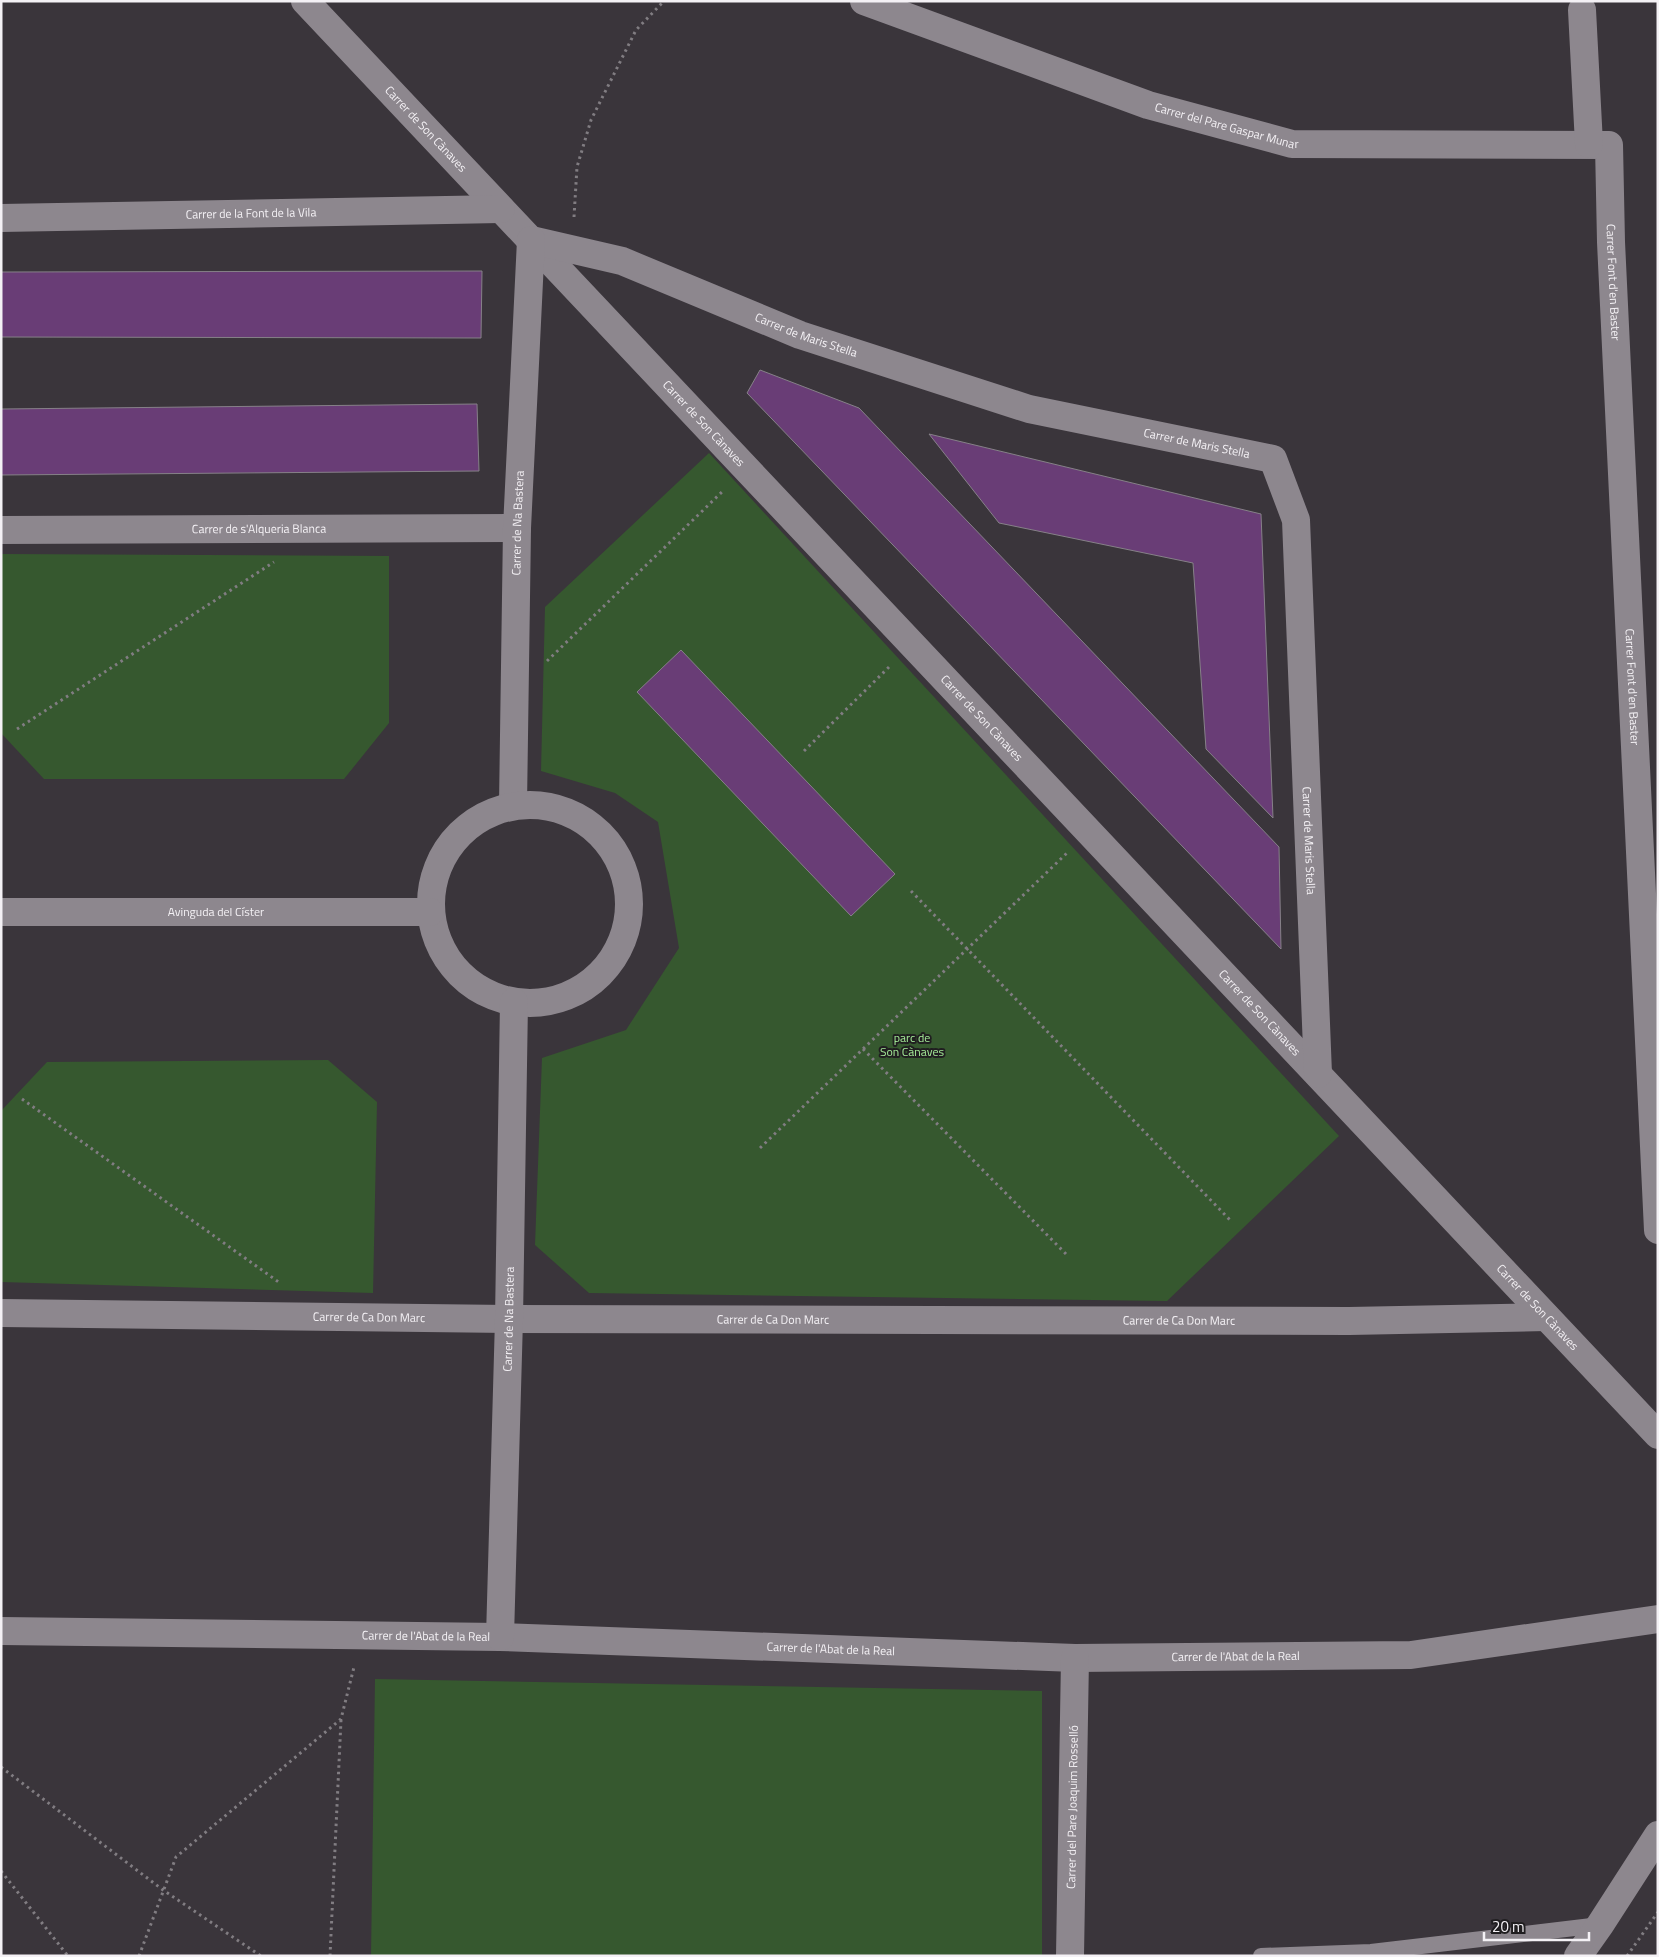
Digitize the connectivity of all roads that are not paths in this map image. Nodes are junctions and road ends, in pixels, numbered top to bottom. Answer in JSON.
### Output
{"nodes":[{"id":1,"x":305,"y":1,"type":"edge"},
{"id":2,"x":864,"y":1,"type":"edge"},
{"id":3,"x":1582,"y":10,"type":"dead end"},
{"id":4,"x":1599,"y":145,"type":"junction"},
{"id":5,"x":501,"y":209,"type":"junction"},
{"id":6,"x":1,"y":218,"type":"edge"},
{"id":7,"x":531,"y":240,"type":"junction"},
{"id":8,"x":517,"y":528,"type":"junction"},
{"id":9,"x":1,"y":530,"type":"edge"},
{"id":10,"x":512,"y":805,"type":"junction"},
{"id":11,"x":1,"y":912,"type":"edge"},
{"id":12,"x":430,"y":912,"type":"junction"},
{"id":13,"x":514,"y":1002,"type":"junction"},
{"id":14,"x":1318,"y":1074,"type":"junction"},
{"id":15,"x":1658,"y":1230,"type":"edge"},
{"id":16,"x":1,"y":1313,"type":"edge"},
{"id":17,"x":1546,"y":1317,"type":"junction"},
{"id":18,"x":509,"y":1319,"type":"junction"},
{"id":19,"x":1658,"y":1435,"type":"edge"},
{"id":20,"x":1658,"y":1619,"type":"edge"},
{"id":21,"x":1,"y":1631,"type":"edge"},
{"id":22,"x":500,"y":1637,"type":"junction"},
{"id":23,"x":1076,"y":1658,"type":"junction"},
{"id":24,"x":1658,"y":1835,"type":"edge"},
{"id":25,"x":1600,"y":1925,"type":"junction"},
{"id":26,"x":1371,"y":1954,"type":"edge"},
{"id":27,"x":1070,"y":1956,"type":"edge"},
{"id":28,"x":1261,"y":1956,"type":"edge"},
{"id":29,"x":1578,"y":1956,"type":"edge"}],
"edges":[{"from":1,"to":5,"type":"street","name":"Carrer de Son Cànaves"},
{"from":2,"to":4,"type":"street","name":"Carrer del Pare Gaspar Munar"},
{"from":3,"to":4,"type":"street","name":"Carrer Font d'en Baster"},
{"from":4,"to":15,"type":"street","name":"Carrer Font d'en Baster"},
{"from":5,"to":6,"type":"street","name":"Carrer de la Font de la Vila"},
{"from":5,"to":7,"type":"street","name":"Carrer de Son Cànaves"},
{"from":7,"to":8,"type":"street","name":"Carrer de Na Bastera"},
{"from":7,"to":14,"type":"street","name":"Carrer de Son Cànaves"},
{"from":7,"to":14,"type":"street","name":"Carrer de Maris Stella"},
{"from":8,"to":9,"type":"street","name":"Carrer de s'Alqueria Blanca"},
{"from":8,"to":10,"type":"street","name":"Carrer de Na Bastera"},
{"from":10,"to":12,"type":"street"},
{"from":10,"to":13,"type":"street"},
{"from":11,"to":12,"type":"street","name":"Avinguda del Císter"},
{"from":12,"to":13,"type":"street"},
{"from":13,"to":18,"type":"street","name":"Carrer de Na Bastera"},
{"from":14,"to":17,"type":"street","name":"Carrer de Son Cànaves"},
{"from":16,"to":18,"type":"street","name":"Carrer de Ca Don Marc"},
{"from":17,"to":18,"type":"street","name":"Carrer de Ca Don Marc"},
{"from":17,"to":19,"type":"street","name":"Carrer de Son Cànaves"},
{"from":18,"to":22,"type":"street","name":"Carrer de Na Bastera"},
{"from":20,"to":23,"type":"street","name":"Carrer de l'Abat de la Real"},
{"from":21,"to":22,"type":"street","name":"Carrer de l'Abat de la Real"},
{"from":22,"to":23,"type":"street","name":"Carrer de l'Abat de la Real"},
{"from":23,"to":27,"type":"street","name":"Carrer del Pare Joaquim Rosselló"},
{"from":24,"to":25,"type":"street"},
{"from":25,"to":26,"type":"lane"},
{"from":25,"to":29,"type":"street"},
{"from":26,"to":28,"type":"lane"}]}
